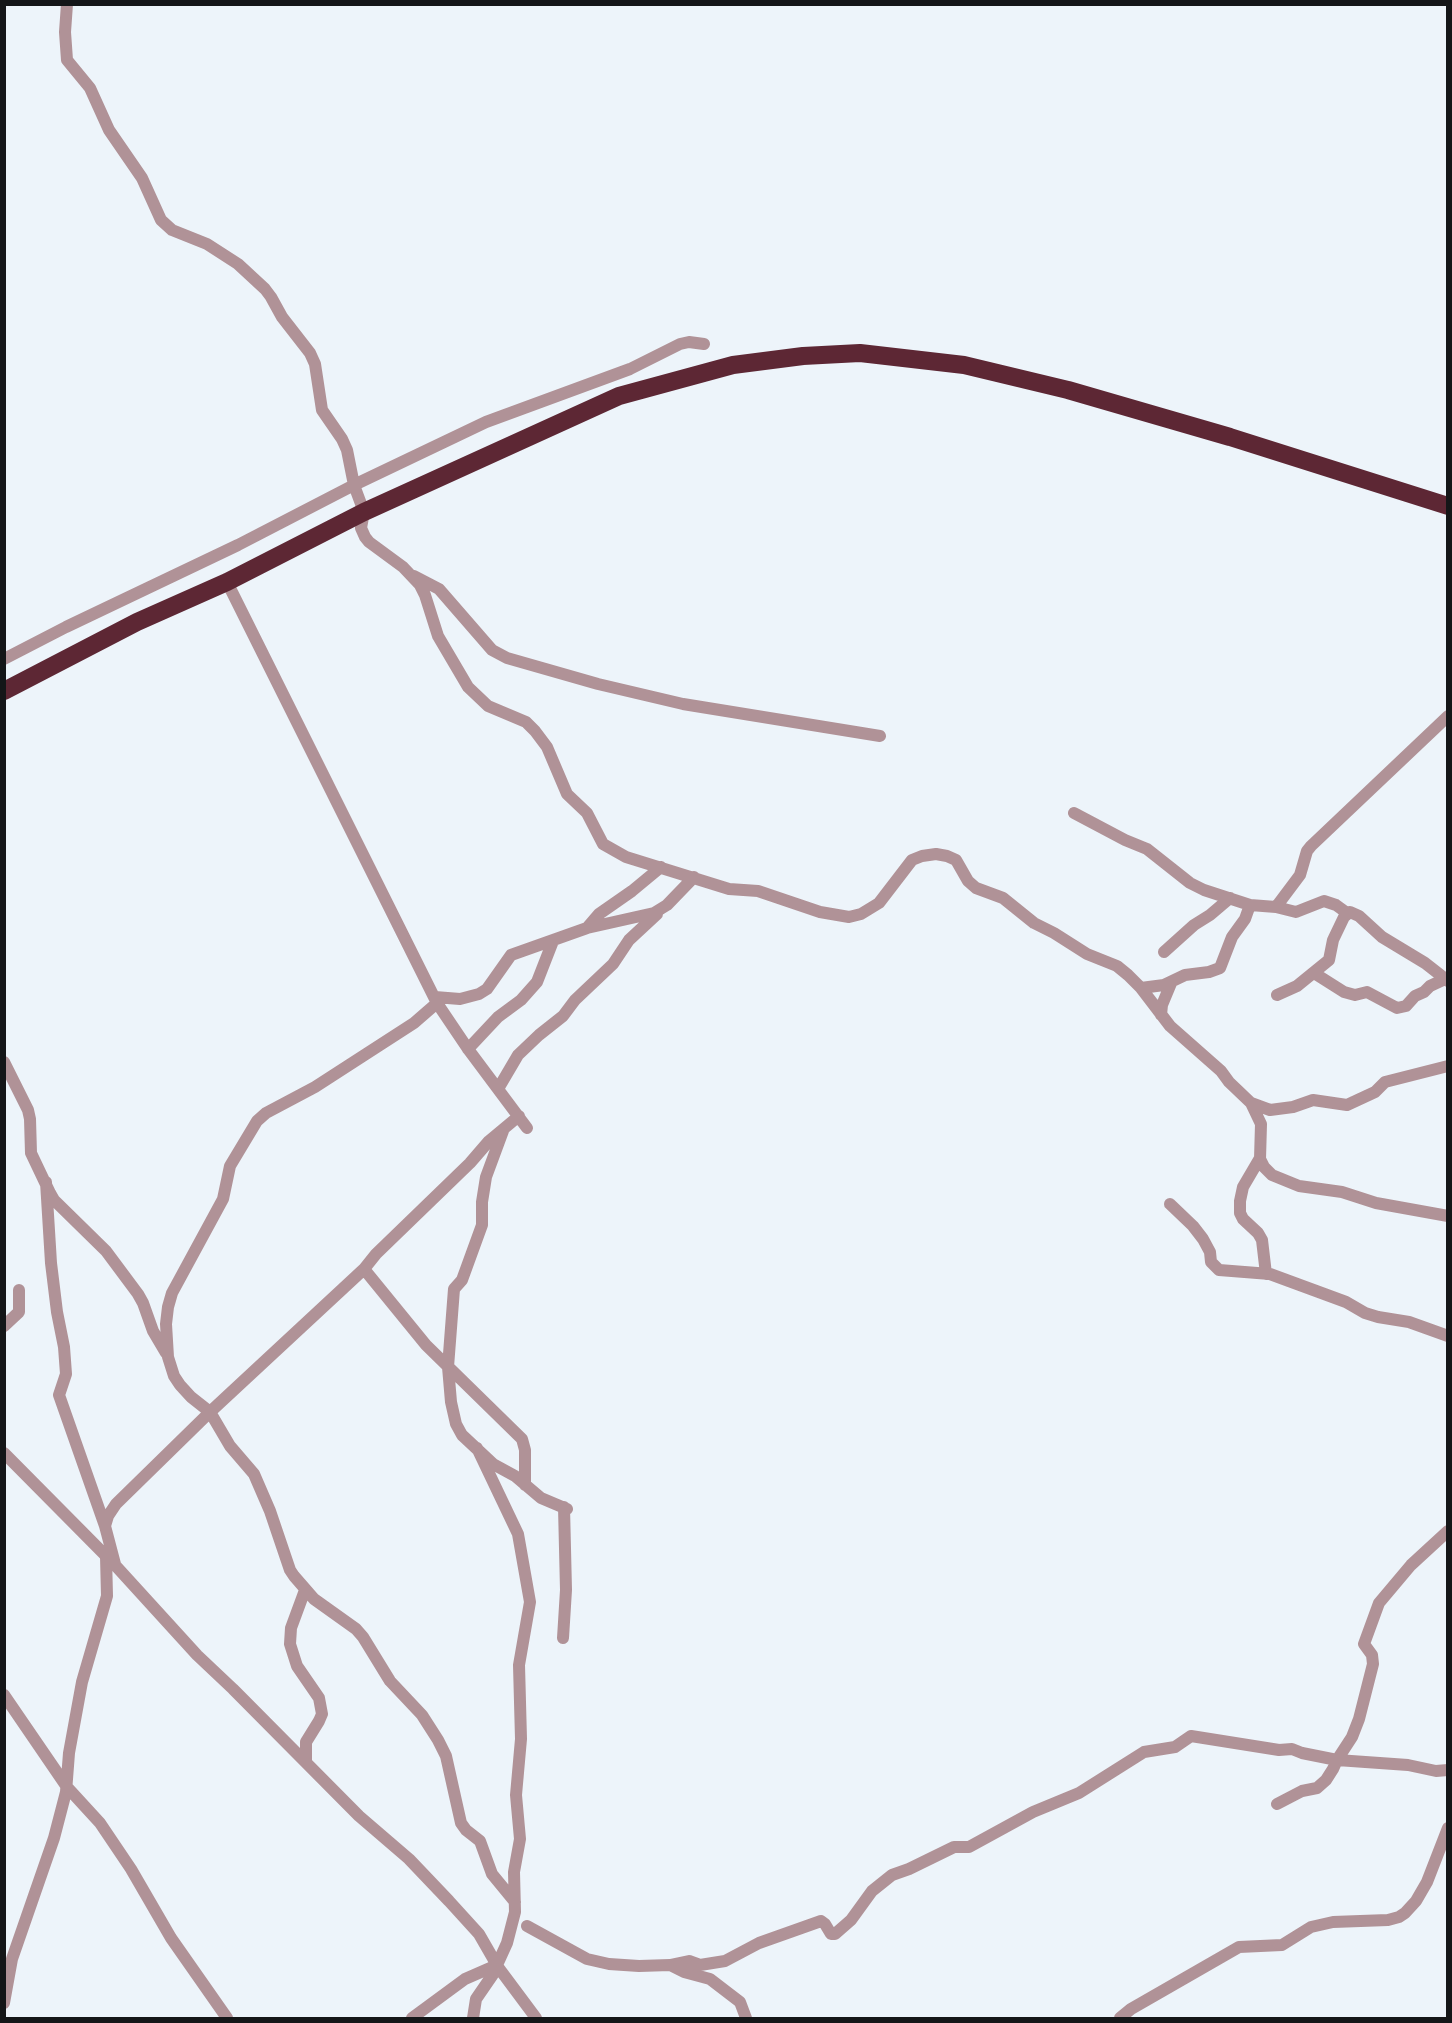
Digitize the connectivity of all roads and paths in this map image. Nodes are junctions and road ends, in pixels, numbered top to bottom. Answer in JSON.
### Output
{"nodes":[{"id":1,"x":68,"y":4,"type":"edge"},
{"id":2,"x":704,"y":344,"type":"dead end"},
{"id":3,"x":354,"y":485,"type":"junction"},
{"id":4,"x":1448,"y":506,"type":"edge"},
{"id":5,"x":364,"y":512,"type":"junction"},
{"id":6,"x":410,"y":574,"type":"junction"},
{"id":7,"x":227,"y":582,"type":"junction"},
{"id":8,"x":4,"y":659,"type":"edge"},
{"id":9,"x":4,"y":691,"type":"edge"},
{"id":10,"x":1448,"y":716,"type":"edge"},
{"id":11,"x":880,"y":736,"type":"dead end"},
{"id":12,"x":1074,"y":813,"type":"dead end"},
{"id":13,"x":661,"y":867,"type":"junction"},
{"id":14,"x":694,"y":878,"type":"junction"},
{"id":15,"x":1230,"y":898,"type":"junction"},
{"id":16,"x":1250,"y":905,"type":"junction"},
{"id":17,"x":1276,"y":907,"type":"junction"},
{"id":18,"x":662,"y":909,"type":"junction"},
{"id":19,"x":1347,"y":913,"type":"junction"},
{"id":20,"x":587,"y":928,"type":"junction"},
{"id":21,"x":553,"y":941,"type":"junction"},
{"id":22,"x":1164,"y":952,"type":"dead end"},
{"id":23,"x":1314,"y":973,"type":"junction"},
{"id":24,"x":1446,"y":980,"type":"edge"},
{"id":25,"x":1172,"y":981,"type":"junction"},
{"id":26,"x":1142,"y":988,"type":"junction"},
{"id":27,"x":1277,"y":995,"type":"dead end"},
{"id":28,"x":436,"y":1000,"type":"junction"},
{"id":29,"x":1161,"y":1015,"type":"junction"},
{"id":30,"x":468,"y":1049,"type":"junction"},
{"id":31,"x":4,"y":1062,"type":"edge"},
{"id":32,"x":1448,"y":1066,"type":"edge"},
{"id":33,"x":498,"y":1089,"type":"junction"},
{"id":34,"x":1251,"y":1103,"type":"junction"},
{"id":35,"x":519,"y":1116,"type":"junction"},
{"id":36,"x":505,"y":1128,"type":"junction"},
{"id":37,"x":527,"y":1128,"type":"dead end"},
{"id":38,"x":1260,"y":1158,"type":"junction"},
{"id":39,"x":46,"y":1182,"type":"junction"},
{"id":40,"x":1170,"y":1204,"type":"dead end"},
{"id":41,"x":1448,"y":1216,"type":"edge"},
{"id":42,"x":364,"y":1269,"type":"junction"},
{"id":43,"x":1266,"y":1274,"type":"junction"},
{"id":44,"x":19,"y":1290,"type":"dead end"},
{"id":45,"x":4,"y":1326,"type":"edge"},
{"id":46,"x":1448,"y":1336,"type":"edge"},
{"id":47,"x":168,"y":1357,"type":"junction"},
{"id":48,"x":448,"y":1367,"type":"junction"},
{"id":49,"x":210,"y":1412,"type":"junction"},
{"id":50,"x":477,"y":1448,"type":"junction"},
{"id":51,"x":4,"y":1454,"type":"edge"},
{"id":52,"x":525,"y":1485,"type":"junction"},
{"id":53,"x":105,"y":1526,"type":"junction"},
{"id":54,"x":1448,"y":1531,"type":"edge"},
{"id":55,"x":110,"y":1560,"type":"junction"},
{"id":56,"x":305,"y":1590,"type":"junction"},
{"id":57,"x":563,"y":1638,"type":"dead end"},
{"id":58,"x":4,"y":1695,"type":"edge"},
{"id":59,"x":1337,"y":1760,"type":"junction"},
{"id":60,"x":306,"y":1762,"type":"junction"},
{"id":61,"x":1448,"y":1770,"type":"edge"},
{"id":62,"x":66,"y":1786,"type":"junction"},
{"id":63,"x":1277,"y":1804,"type":"dead end"},
{"id":64,"x":1448,"y":1828,"type":"edge"},
{"id":65,"x":515,"y":1902,"type":"junction"},
{"id":66,"x":527,"y":1926,"type":"dead end"},
{"id":67,"x":8,"y":1955,"type":"edge"},
{"id":68,"x":670,"y":1965,"type":"junction"},
{"id":69,"x":497,"y":1966,"type":"junction"},
{"id":70,"x":4,"y":2003,"type":"edge"},
{"id":71,"x":227,"y":2019,"type":"edge"},
{"id":72,"x":412,"y":2019,"type":"edge"},
{"id":73,"x":473,"y":2019,"type":"edge"},
{"id":74,"x":536,"y":2019,"type":"edge"},
{"id":75,"x":746,"y":2019,"type":"edge"},
{"id":76,"x":1120,"y":2019,"type":"edge"}],
"edges":[{"from":1,"to":3,"type":"street"},
{"from":2,"to":3,"type":"street"},
{"from":3,"to":5,"type":"street"},
{"from":3,"to":8,"type":"street"},
{"from":4,"to":5,"type":"highway"},
{"from":5,"to":6,"type":"street"},
{"from":5,"to":7,"type":"highway"},
{"from":6,"to":11,"type":"street"},
{"from":6,"to":13,"type":"street"},
{"from":7,"to":9,"type":"highway"},
{"from":7,"to":28,"type":"street"},
{"from":10,"to":17,"type":"street"},
{"from":12,"to":15,"type":"street"},
{"from":13,"to":14,"type":"street"},
{"from":13,"to":20,"type":"street"},
{"from":14,"to":18,"type":"street"},
{"from":14,"to":26,"type":"street"},
{"from":15,"to":16,"type":"street"},
{"from":15,"to":22,"type":"street"},
{"from":16,"to":17,"type":"street"},
{"from":16,"to":25,"type":"street"},
{"from":17,"to":19,"type":"street"},
{"from":18,"to":20,"type":"street"},
{"from":18,"to":33,"type":"street"},
{"from":19,"to":23,"type":"street"},
{"from":19,"to":24,"type":"street"},
{"from":20,"to":21,"type":"street"},
{"from":21,"to":28,"type":"street"},
{"from":21,"to":30,"type":"street"},
{"from":23,"to":24,"type":"street"},
{"from":23,"to":27,"type":"street"},
{"from":25,"to":26,"type":"street"},
{"from":25,"to":29,"type":"street"},
{"from":26,"to":29,"type":"street"},
{"from":28,"to":30,"type":"street"},
{"from":28,"to":47,"type":"street"},
{"from":29,"to":34,"type":"street"},
{"from":30,"to":33,"type":"street"},
{"from":31,"to":39,"type":"street"},
{"from":32,"to":34,"type":"street"},
{"from":33,"to":35,"type":"street"},
{"from":34,"to":38,"type":"street"},
{"from":35,"to":36,"type":"street"},
{"from":35,"to":37,"type":"street"},
{"from":36,"to":42,"type":"street"},
{"from":36,"to":48,"type":"street"},
{"from":38,"to":41,"type":"street"},
{"from":38,"to":43,"type":"street"},
{"from":39,"to":47,"type":"street"},
{"from":39,"to":53,"type":"street"},
{"from":40,"to":43,"type":"street"},
{"from":42,"to":48,"type":"street"},
{"from":42,"to":49,"type":"street"},
{"from":43,"to":46,"type":"street"},
{"from":44,"to":45,"type":"street"},
{"from":47,"to":49,"type":"street"},
{"from":48,"to":50,"type":"street"},
{"from":48,"to":52,"type":"street"},
{"from":49,"to":53,"type":"street"},
{"from":49,"to":56,"type":"street"},
{"from":50,"to":52,"type":"street"},
{"from":50,"to":65,"type":"street"},
{"from":51,"to":55,"type":"street"},
{"from":52,"to":57,"type":"street"},
{"from":53,"to":55,"type":"street"},
{"from":54,"to":59,"type":"street"},
{"from":55,"to":60,"type":"street"},
{"from":55,"to":62,"type":"street"},
{"from":56,"to":60,"type":"street"},
{"from":56,"to":65,"type":"street"},
{"from":58,"to":62,"type":"street"},
{"from":59,"to":61,"type":"street"},
{"from":59,"to":63,"type":"street"},
{"from":59,"to":68,"type":"street"},
{"from":60,"to":69,"type":"street"},
{"from":62,"to":67,"type":"street"},
{"from":62,"to":71,"type":"street"},
{"from":64,"to":76,"type":"street"},
{"from":65,"to":69,"type":"street"},
{"from":66,"to":68,"type":"street"},
{"from":67,"to":70,"type":"street"},
{"from":68,"to":75,"type":"street"},
{"from":69,"to":72,"type":"street"},
{"from":69,"to":73,"type":"street"},
{"from":69,"to":74,"type":"street"}]}
